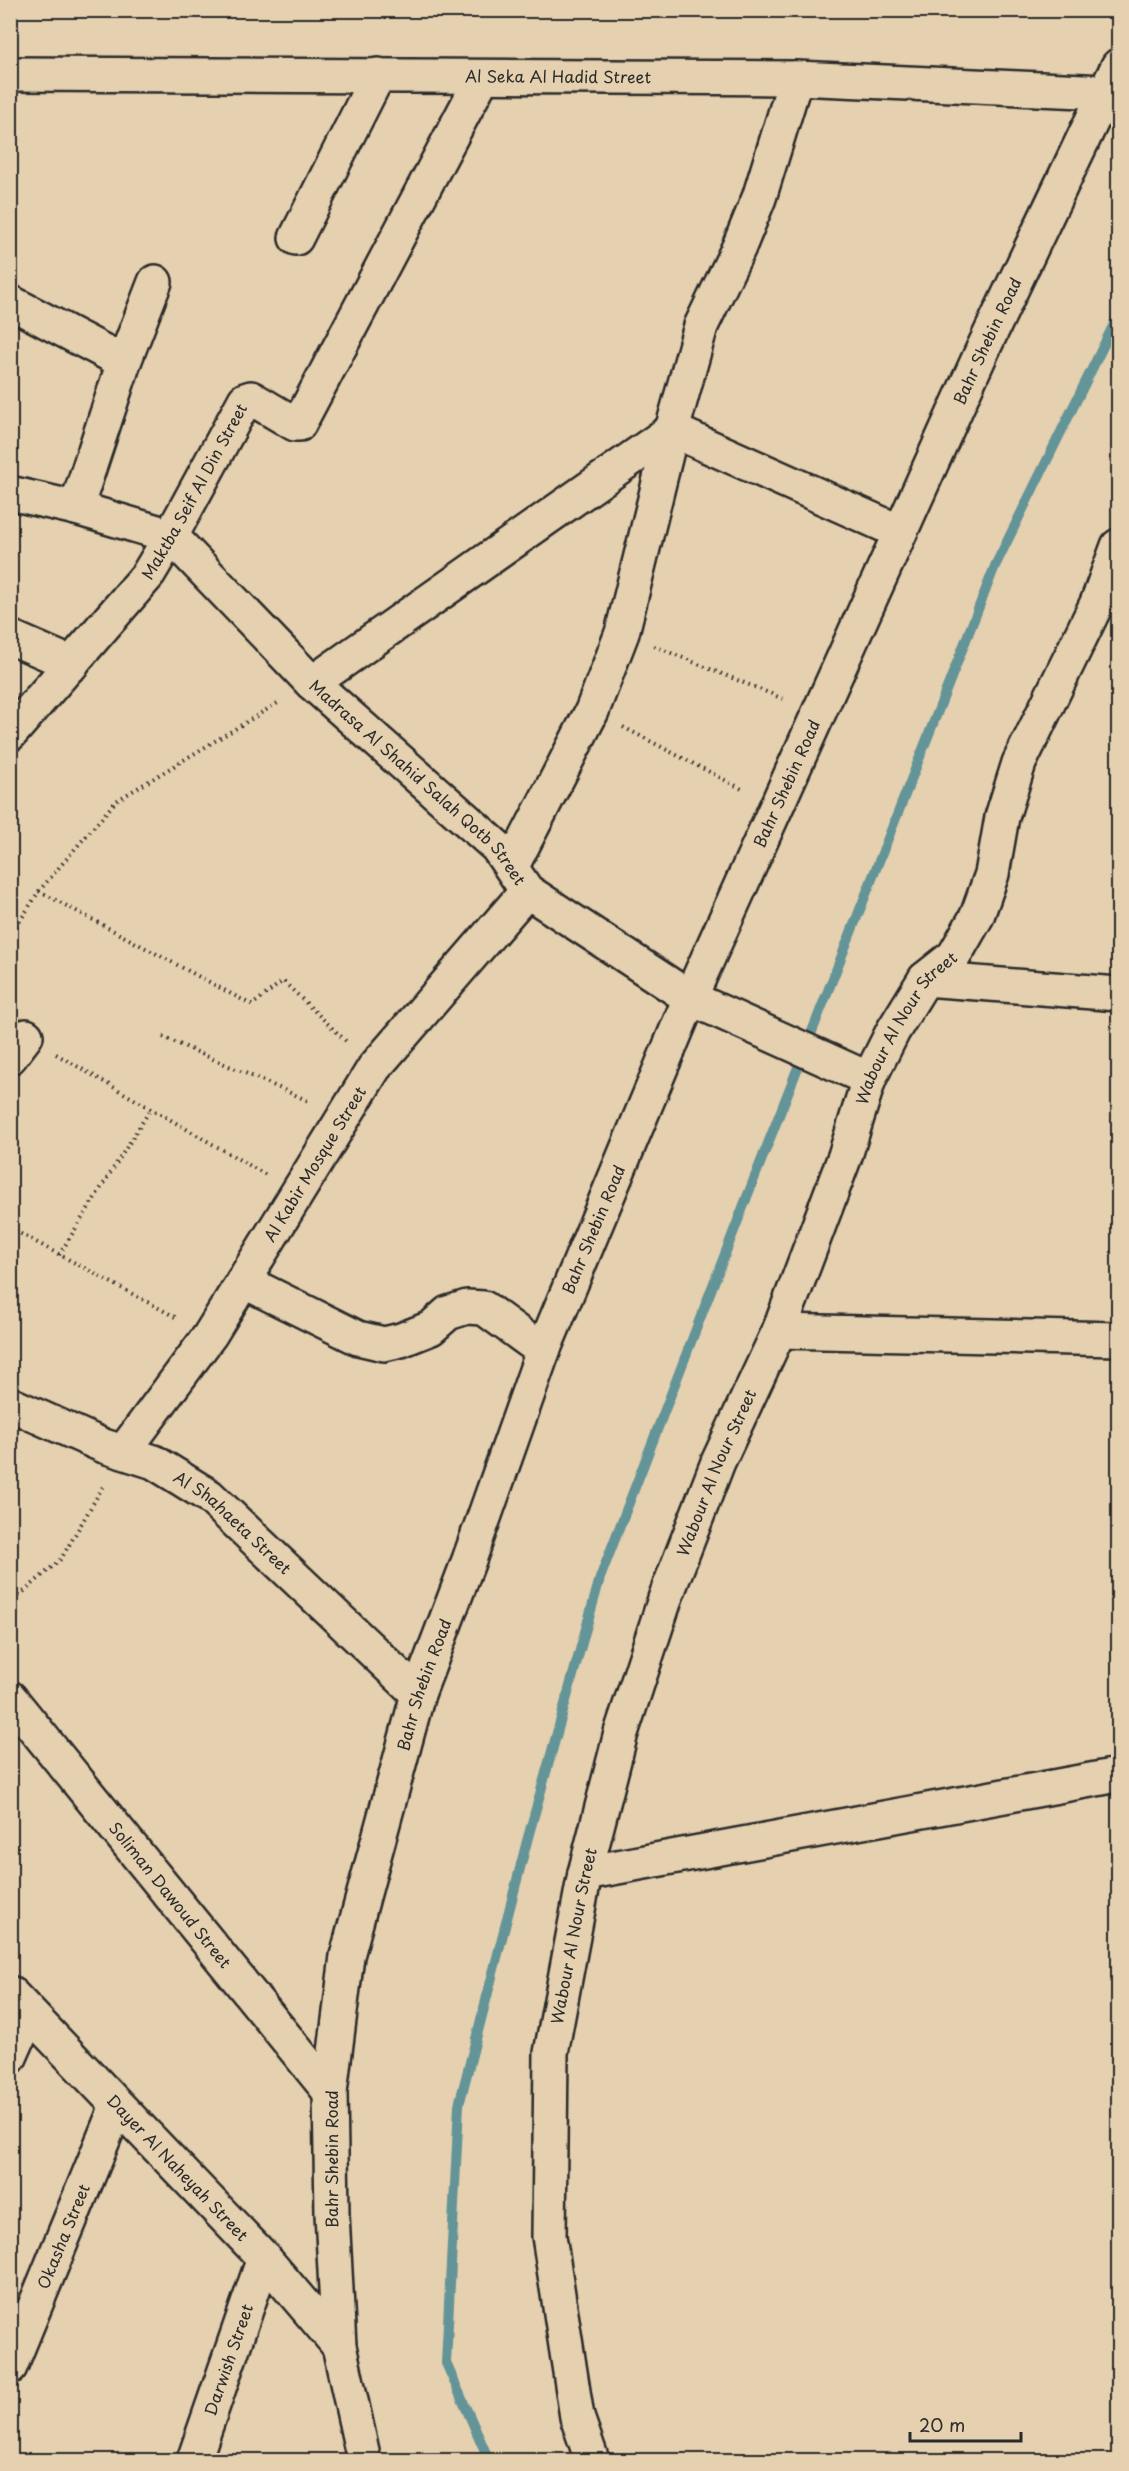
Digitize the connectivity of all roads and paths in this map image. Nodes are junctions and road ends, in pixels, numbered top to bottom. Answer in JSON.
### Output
{"nodes":[{"id":1,"x":10,"y":74,"type":"edge"},
{"id":2,"x":378,"y":75,"type":"junction"},
{"id":3,"x":482,"y":78,"type":"junction"},
{"id":4,"x":796,"y":78,"type":"junction"},
{"id":5,"x":1112,"y":79,"type":"edge"},
{"id":6,"x":296,"y":238,"type":"dead end"},
{"id":7,"x":155,"y":282,"type":"dead end"},
{"id":8,"x":10,"y":302,"type":"edge"},
{"id":9,"x":124,"y":362,"type":"junction"},
{"id":10,"x":672,"y":430,"type":"junction"},
{"id":11,"x":10,"y":494,"type":"edge"},
{"id":12,"x":76,"y":508,"type":"junction"},
{"id":13,"x":900,"y":532,"type":"junction"},
{"id":14,"x":171,"y":536,"type":"junction"},
{"id":15,"x":1119,"y":546,"type":"edge"},
{"id":16,"x":1108,"y":604,"type":"edge"},
{"id":17,"x":622,"y":633,"type":"junction"},
{"id":18,"x":10,"y":637,"type":"edge"},
{"id":19,"x":72,"y":664,"type":"junction"},
{"id":20,"x":312,"y":683,"type":"junction"},
{"id":21,"x":592,"y":711,"type":"junction"},
{"id":22,"x":820,"y":714,"type":"junction"},
{"id":23,"x":10,"y":734,"type":"edge"},
{"id":24,"x":777,"y":807,"type":"junction"},
{"id":25,"x":520,"y":879,"type":"junction"},
{"id":26,"x":39,"y":891,"type":"junction"},
{"id":27,"x":10,"y":937,"type":"edge"},
{"id":28,"x":925,"y":979,"type":"junction"},
{"id":29,"x":1119,"y":994,"type":"edge"},
{"id":30,"x":690,"y":998,"type":"junction"},
{"id":31,"x":163,"y":1037,"type":"dead end"},
{"id":32,"x":18,"y":1046,"type":"edge"},
{"id":33,"x":374,"y":1068,"type":"junction"},
{"id":34,"x":869,"y":1079,"type":"junction"},
{"id":35,"x":150,"y":1110,"type":"junction"},
{"id":36,"x":344,"y":1117,"type":"junction"},
{"id":37,"x":297,"y":1192,"type":"junction"},
{"id":38,"x":10,"y":1228,"type":"edge"},
{"id":39,"x":59,"y":1255,"type":"junction"},
{"id":40,"x":243,"y":1281,"type":"junction"},
{"id":41,"x":779,"y":1331,"type":"junction"},
{"id":42,"x":210,"y":1335,"type":"junction"},
{"id":43,"x":1119,"y":1339,"type":"edge"},
{"id":44,"x":543,"y":1351,"type":"junction"},
{"id":45,"x":10,"y":1404,"type":"edge"},
{"id":46,"x":124,"y":1451,"type":"junction"},
{"id":47,"x":10,"y":1604,"type":"edge"},
{"id":48,"x":418,"y":1694,"type":"junction"},
{"id":49,"x":10,"y":1698,"type":"edge"},
{"id":50,"x":1119,"y":1775,"type":"edge"},
{"id":51,"x":585,"y":1873,"type":"junction"},
{"id":52,"x":20,"y":2004,"type":"edge"},
{"id":53,"x":10,"y":2057,"type":"edge"},
{"id":54,"x":330,"y":2092,"type":"junction"},
{"id":55,"x":117,"y":2106,"type":"junction"},
{"id":56,"x":264,"y":2258,"type":"junction"},
{"id":57,"x":339,"y":2346,"type":"junction"},
{"id":58,"x":10,"y":2367,"type":"edge"},
{"id":59,"x":360,"y":2446,"type":"edge"},
{"id":60,"x":194,"y":2460,"type":"edge"},
{"id":61,"x":342,"y":2460,"type":"edge"},
{"id":62,"x":592,"y":2460,"type":"edge"}],
"edges":[{"from":1,"to":2,"type":"street","name":"Al Seka Al Hadid Street"},
{"from":2,"to":3,"type":"street","name":"Al Seka Al Hadid Street"},
{"from":2,"to":6,"type":"street"},
{"from":3,"to":4,"type":"street","name":"Al Seka Al Hadid Street"},
{"from":3,"to":14,"type":"street","name":"Maktba Seif Al Din Street"},
{"from":4,"to":5,"type":"street","name":"Al Seka Al Hadid Street"},
{"from":4,"to":10,"type":"street","name":"Al Kabir Mosque Street"},
{"from":5,"to":13,"type":"street","name":"Bahr Shebin Road"},
{"from":7,"to":9,"type":"street"},
{"from":8,"to":9,"type":"street"},
{"from":9,"to":12,"type":"street"},
{"from":10,"to":13,"type":"street"},
{"from":10,"to":17,"type":"street","name":"Al Kabir Mosque Street"},
{"from":10,"to":20,"type":"street"},
{"from":11,"to":12,"type":"street"},
{"from":12,"to":14,"type":"street"},
{"from":13,"to":22,"type":"street","name":"Bahr Shebin Road"},
{"from":14,"to":19,"type":"street","name":"Maktba Seif Al Din Street"},
{"from":14,"to":20,"type":"street","name":"Madrasa Al Shahid Salah Qotb Street"},
{"from":15,"to":16,"type":"street","name":"Wabour Al Nour Street"},
{"from":16,"to":28,"type":"street","name":"Wabour Al Nour Street"},
{"from":17,"to":21,"type":"street","name":"Al Kabir Mosque Street"},
{"from":17,"to":22,"type":"path"},
{"from":18,"to":19,"type":"street"},
{"from":19,"to":23,"type":"street","name":"Maktba Seif Al Din Street"},
{"from":20,"to":25,"type":"street","name":"Madrasa Al Shahid Salah Qotb Street"},
{"from":20,"to":26,"type":"path"},
{"from":21,"to":24,"type":"path"},
{"from":21,"to":25,"type":"street","name":"Al Kabir Mosque Street"},
{"from":22,"to":24,"type":"street","name":"Bahr Shebin Road"},
{"from":24,"to":30,"type":"street","name":"Bahr Shebin Road"},
{"from":25,"to":30,"type":"street","name":"Madrasa Al Shahid Salah Qotb Street"},
{"from":25,"to":33,"type":"street","name":"Al Kabir Mosque Street"},
{"from":26,"to":27,"type":"path"},
{"from":26,"to":33,"type":"path"},
{"from":28,"to":29,"type":"street"},
{"from":28,"to":34,"type":"street","name":"Wabour Al Nour Street"},
{"from":30,"to":34,"type":"street","name":"Madrasa Al Shahid Salah Qotb Street"},
{"from":30,"to":44,"type":"street","name":"Bahr Shebin Road"},
{"from":31,"to":36,"type":"path"},
{"from":32,"to":35,"type":"path"},
{"from":33,"to":36,"type":"street","name":"Al Kabir Mosque Street"},
{"from":34,"to":41,"type":"street","name":"Wabour Al Nour Street"},
{"from":35,"to":37,"type":"path"},
{"from":35,"to":39,"type":"path"},
{"from":36,"to":37,"type":"street","name":"Al Kabir Mosque Street"},
{"from":37,"to":40,"type":"street","name":"Al Kabir Mosque Street"},
{"from":38,"to":39,"type":"path"},
{"from":39,"to":42,"type":"path"},
{"from":40,"to":42,"type":"street","name":"Al Kabir Mosque Street"},
{"from":40,"to":44,"type":"street"},
{"from":41,"to":43,"type":"street"},
{"from":41,"to":51,"type":"street","name":"Wabour Al Nour Street"},
{"from":42,"to":46,"type":"street","name":"Al Kabir Mosque Street"},
{"from":44,"to":48,"type":"street","name":"Bahr Shebin Road"},
{"from":45,"to":46,"type":"street","name":"Al Shahaeta Street"},
{"from":46,"to":47,"type":"path"},
{"from":46,"to":48,"type":"street","name":"Al Shahaeta Street"},
{"from":48,"to":54,"type":"street","name":"Bahr Shebin Road"},
{"from":49,"to":54,"type":"street","name":"Soliman Dawoud Street"},
{"from":50,"to":51,"type":"street"},
{"from":51,"to":62,"type":"street","name":"Wabour Al Nour Street"},
{"from":52,"to":53,"type":"street"},
{"from":52,"to":55,"type":"street","name":"Dayer Al Naheyah Street"},
{"from":54,"to":57,"type":"street","name":"Bahr Shebin Road"},
{"from":55,"to":56,"type":"street","name":"Dayer Al Naheyah Street"},
{"from":55,"to":58,"type":"street","name":"Okasha Street"},
{"from":56,"to":57,"type":"street","name":"Dayer Al Naheyah Street"},
{"from":56,"to":60,"type":"street","name":"Darwish Street"},
{"from":57,"to":59,"type":"street","name":"Bahr Shebin Road"},
{"from":59,"to":61,"type":"street"}]}
